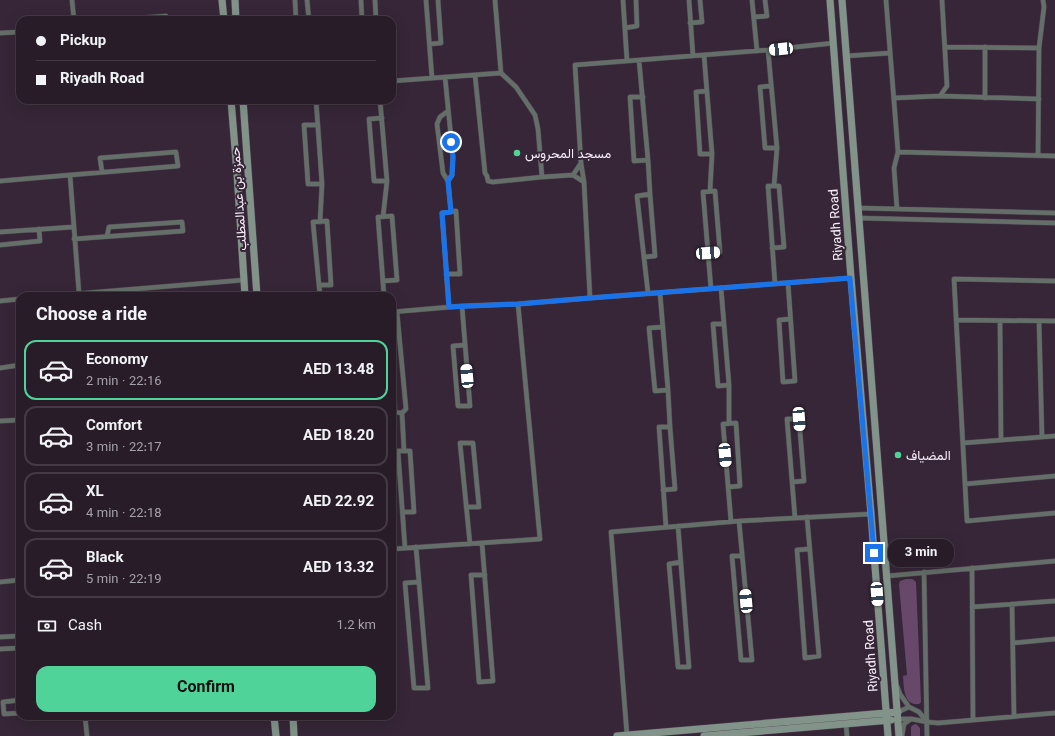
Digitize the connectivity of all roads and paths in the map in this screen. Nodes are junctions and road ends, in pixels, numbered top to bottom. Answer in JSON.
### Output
{"nodes":[{"id":1,"x":72,"y":0,"type":"edge"},
{"id":2,"x":222,"y":0,"type":"edge"},
{"id":3,"x":235,"y":0,"type":"edge"},
{"id":4,"x":294,"y":0,"type":"edge"},
{"id":5,"x":307,"y":0,"type":"edge"},
{"id":6,"x":360,"y":0,"type":"edge"},
{"id":7,"x":375,"y":0,"type":"edge"},
{"id":8,"x":426,"y":0,"type":"edge"},
{"id":9,"x":438,"y":0,"type":"edge"},
{"id":10,"x":495,"y":0,"type":"edge"},
{"id":11,"x":623,"y":0,"type":"edge"},
{"id":12,"x":636,"y":0,"type":"edge"},
{"id":13,"x":689,"y":0,"type":"edge"},
{"id":14,"x":700,"y":0,"type":"edge"},
{"id":15,"x":752,"y":0,"type":"edge"},
{"id":16,"x":765,"y":0,"type":"edge"},
{"id":17,"x":830,"y":0,"type":"edge"},
{"id":18,"x":842,"y":0,"type":"edge"},
{"id":19,"x":886,"y":0,"type":"edge"},
{"id":20,"x":942,"y":0,"type":"edge"},
{"id":21,"x":1043,"y":0,"type":"edge"},
{"id":22,"x":74,"y":16,"type":"edge"},
{"id":23,"x":224,"y":16,"type":"edge"},
{"id":24,"x":236,"y":16,"type":"edge"},
{"id":25,"x":296,"y":16,"type":"edge"},
{"id":26,"x":309,"y":16,"type":"edge"},
{"id":27,"x":362,"y":16,"type":"edge"},
{"id":28,"x":376,"y":16,"type":"edge"},
{"id":29,"x":754,"y":17,"type":"junction"},
{"id":30,"x":690,"y":23,"type":"junction"},
{"id":31,"x":625,"y":28,"type":"junction"},
{"id":32,"x":16,"y":32,"type":"edge"},
{"id":33,"x":0,"y":34,"type":"edge"},
{"id":34,"x":834,"y":43,"type":"junction"},
{"id":35,"x":430,"y":44,"type":"junction"},
{"id":36,"x":945,"y":46,"type":"junction"},
{"id":37,"x":985,"y":47,"type":"junction"},
{"id":38,"x":1039,"y":48,"type":"junction"},
{"id":39,"x":768,"y":50,"type":"junction"},
{"id":40,"x":757,"y":51,"type":"junction"},
{"id":41,"x":890,"y":53,"type":"junction"},
{"id":42,"x":704,"y":55,"type":"junction"},
{"id":43,"x":693,"y":56,"type":"junction"},
{"id":44,"x":846,"y":56,"type":"junction"},
{"id":45,"x":640,"y":60,"type":"junction"},
{"id":46,"x":627,"y":61,"type":"junction"},
{"id":47,"x":501,"y":73,"type":"junction"},
{"id":48,"x":475,"y":75,"type":"junction"},
{"id":49,"x":445,"y":77,"type":"junction"},
{"id":50,"x":432,"y":78,"type":"junction"},
{"id":51,"x":396,"y":81,"type":"edge"},
{"id":52,"x":771,"y":86,"type":"junction"},
{"id":53,"x":947,"y":86,"type":"junction"},
{"id":54,"x":707,"y":91,"type":"junction"},
{"id":55,"x":940,"y":96,"type":"junction"},
{"id":56,"x":643,"y":97,"type":"junction"},
{"id":57,"x":949,"y":97,"type":"junction"},
{"id":58,"x":894,"y":98,"type":"junction"},
{"id":59,"x":985,"y":98,"type":"junction"},
{"id":60,"x":1039,"y":99,"type":"junction"},
{"id":61,"x":231,"y":104,"type":"edge"},
{"id":62,"x":243,"y":104,"type":"edge"},
{"id":63,"x":316,"y":104,"type":"edge"},
{"id":64,"x":380,"y":104,"type":"edge"},
{"id":65,"x":448,"y":110,"type":"junction"},
{"id":66,"x":382,"y":118,"type":"junction"},
{"id":67,"x":318,"y":125,"type":"junction"},
{"id":68,"x":777,"y":148,"type":"junction"},
{"id":69,"x":898,"y":152,"type":"junction"},
{"id":70,"x":712,"y":154,"type":"junction"},
{"id":71,"x":1038,"y":155,"type":"junction"},
{"id":72,"x":1055,"y":156,"type":"edge"},
{"id":73,"x":648,"y":160,"type":"junction"},
{"id":74,"x":581,"y":163,"type":"junction"},
{"id":75,"x":102,"y":172,"type":"junction"},
{"id":76,"x":238,"y":173,"type":"junction"},
{"id":77,"x":70,"y":175,"type":"junction"},
{"id":78,"x":573,"y":175,"type":"junction"},
{"id":79,"x":248,"y":176,"type":"junction"},
{"id":80,"x":542,"y":177,"type":"junction"},
{"id":81,"x":0,"y":181,"type":"edge"},
{"id":82,"x":387,"y":181,"type":"junction"},
{"id":83,"x":448,"y":181,"type":"junction"},
{"id":84,"x":584,"y":182,"type":"junction"},
{"id":85,"x":322,"y":184,"type":"junction"},
{"id":86,"x":774,"y":186,"type":"junction"},
{"id":87,"x":710,"y":191,"type":"junction"},
{"id":88,"x":650,"y":194,"type":"junction"},
{"id":89,"x":239,"y":198,"type":"junction"},
{"id":90,"x":249,"y":201,"type":"junction"},
{"id":91,"x":858,"y":208,"type":"junction"},
{"id":92,"x":897,"y":209,"type":"junction"},
{"id":93,"x":451,"y":212,"type":"junction"},
{"id":94,"x":1055,"y":213,"type":"edge"},
{"id":95,"x":383,"y":217,"type":"junction"},
{"id":96,"x":858,"y":218,"type":"junction"},
{"id":97,"x":320,"y":222,"type":"junction"},
{"id":98,"x":1055,"y":223,"type":"edge"},
{"id":99,"x":73,"y":227,"type":"junction"},
{"id":100,"x":40,"y":229,"type":"junction"},
{"id":101,"x":0,"y":232,"type":"edge"},
{"id":102,"x":107,"y":236,"type":"junction"},
{"id":103,"x":74,"y":239,"type":"junction"},
{"id":104,"x":0,"y":245,"type":"edge"},
{"id":105,"x":772,"y":248,"type":"junction"},
{"id":106,"x":708,"y":253,"type":"junction"},
{"id":107,"x":644,"y":257,"type":"junction"},
{"id":108,"x":446,"y":274,"type":"junction"},
{"id":109,"x":850,"y":278,"type":"junction"},
{"id":110,"x":244,"y":280,"type":"junction"},
{"id":111,"x":383,"y":280,"type":"junction"},
{"id":112,"x":1055,"y":281,"type":"edge"},
{"id":113,"x":788,"y":283,"type":"junction"},
{"id":114,"x":775,"y":284,"type":"junction"},
{"id":115,"x":319,"y":285,"type":"junction"},
{"id":116,"x":721,"y":288,"type":"junction"},
{"id":117,"x":711,"y":289,"type":"junction"},
{"id":118,"x":122,"y":290,"type":"joint"},
{"id":119,"x":79,"y":292,"type":"edge"},
{"id":120,"x":93,"y":292,"type":"edge"},
{"id":121,"x":245,"y":292,"type":"edge"},
{"id":122,"x":257,"y":292,"type":"edge"},
{"id":123,"x":320,"y":292,"type":"edge"},
{"id":124,"x":384,"y":292,"type":"edge"},
{"id":125,"x":648,"y":293,"type":"junction"},
{"id":126,"x":660,"y":293,"type":"junction"},
{"id":127,"x":590,"y":298,"type":"junction"},
{"id":128,"x":16,"y":299,"type":"edge"},
{"id":129,"x":0,"y":301,"type":"edge"},
{"id":130,"x":518,"y":304,"type":"junction"},
{"id":131,"x":462,"y":306,"type":"junction"},
{"id":132,"x":449,"y":307,"type":"junction"},
{"id":133,"x":396,"y":312,"type":"edge"},
{"id":134,"x":790,"y":319,"type":"junction"},
{"id":135,"x":956,"y":320,"type":"junction"},
{"id":136,"x":1000,"y":321,"type":"junction"},
{"id":137,"x":1039,"y":321,"type":"junction"},
{"id":138,"x":1055,"y":321,"type":"edge"},
{"id":139,"x":396,"y":323,"type":"edge"},
{"id":140,"x":724,"y":324,"type":"junction"},
{"id":141,"x":662,"y":327,"type":"junction"},
{"id":142,"x":465,"y":345,"type":"junction"},
{"id":143,"x":401,"y":352,"type":"junction"},
{"id":144,"x":396,"y":354,"type":"edge"},
{"id":145,"x":16,"y":366,"type":"edge"},
{"id":146,"x":0,"y":368,"type":"edge"},
{"id":147,"x":729,"y":386,"type":"junction"},
{"id":148,"x":668,"y":390,"type":"junction"},
{"id":149,"x":396,"y":412,"type":"edge"},
{"id":150,"x":402,"y":413,"type":"junction"},
{"id":151,"x":16,"y":420,"type":"edge"},
{"id":152,"x":0,"y":421,"type":"edge"},
{"id":153,"x":729,"y":423,"type":"junction"},
{"id":154,"x":670,"y":427,"type":"junction"},
{"id":155,"x":1055,"y":436,"type":"edge"},
{"id":156,"x":1042,"y":437,"type":"junction"},
{"id":157,"x":1001,"y":440,"type":"junction"},
{"id":158,"x":963,"y":443,"type":"junction"},
{"id":159,"x":404,"y":451,"type":"junction"},
{"id":160,"x":1055,"y":476,"type":"edge"},
{"id":161,"x":792,"y":482,"type":"junction"},
{"id":162,"x":965,"y":484,"type":"junction"},
{"id":163,"x":728,"y":487,"type":"junction"},
{"id":164,"x":663,"y":490,"type":"junction"},
{"id":165,"x":466,"y":507,"type":"junction"},
{"id":166,"x":403,"y":512,"type":"junction"},
{"id":167,"x":1055,"y":513,"type":"edge"},
{"id":168,"x":871,"y":514,"type":"junction"},
{"id":169,"x":807,"y":517,"type":"junction"},
{"id":170,"x":795,"y":518,"type":"junction"},
{"id":171,"x":739,"y":521,"type":"junction"},
{"id":172,"x":731,"y":522,"type":"junction"},
{"id":173,"x":678,"y":526,"type":"junction"},
{"id":174,"x":666,"y":527,"type":"junction"},
{"id":175,"x":482,"y":543,"type":"junction"},
{"id":176,"x":470,"y":544,"type":"junction"},
{"id":177,"x":416,"y":547,"type":"junction"},
{"id":178,"x":405,"y":548,"type":"junction"},
{"id":179,"x":396,"y":549,"type":"edge"},
{"id":180,"x":809,"y":549,"type":"junction"},
{"id":181,"x":742,"y":556,"type":"junction"},
{"id":182,"x":1055,"y":561,"type":"edge"},
{"id":183,"x":681,"y":562,"type":"junction"},
{"id":184,"x":972,"y":568,"type":"junction"},
{"id":185,"x":924,"y":572,"type":"junction"},
{"id":186,"x":485,"y":574,"type":"junction"},
{"id":187,"x":887,"y":576,"type":"junction"},
{"id":188,"x":16,"y":580,"type":"edge"},
{"id":189,"x":0,"y":582,"type":"edge"},
{"id":190,"x":419,"y":582,"type":"junction"},
{"id":191,"x":1055,"y":601,"type":"edge"},
{"id":192,"x":1012,"y":604,"type":"junction"},
{"id":193,"x":972,"y":607,"type":"junction"},
{"id":194,"x":16,"y":636,"type":"edge"},
{"id":195,"x":0,"y":637,"type":"edge"},
{"id":196,"x":1055,"y":639,"type":"edge"},
{"id":197,"x":1012,"y":643,"type":"junction"},
{"id":198,"x":16,"y":648,"type":"edge"},
{"id":199,"x":0,"y":649,"type":"edge"},
{"id":200,"x":895,"y":680,"type":"junction"},
{"id":201,"x":16,"y":700,"type":"edge"},
{"id":202,"x":909,"y":707,"type":"junction"},
{"id":203,"x":16,"y":713,"type":"edge"},
{"id":204,"x":1055,"y":713,"type":"edge"},
{"id":205,"x":887,"y":716,"type":"junction"},
{"id":206,"x":898,"y":716,"type":"junction"},
{"id":207,"x":1014,"y":716,"type":"junction"},
{"id":208,"x":912,"y":719,"type":"junction"},
{"id":209,"x":85,"y":720,"type":"edge"},
{"id":210,"x":274,"y":720,"type":"edge"},
{"id":211,"x":293,"y":720,"type":"edge"},
{"id":212,"x":923,"y":720,"type":"junction"},
{"id":213,"x":973,"y":720,"type":"junction"},
{"id":214,"x":846,"y":724,"type":"junction"},
{"id":215,"x":627,"y":735,"type":"edge"},
{"id":216,"x":87,"y":736,"type":"edge"},
{"id":217,"x":276,"y":736,"type":"edge"},
{"id":218,"x":294,"y":736,"type":"edge"},
{"id":219,"x":617,"y":736,"type":"edge"},
{"id":220,"x":704,"y":736,"type":"edge"},
{"id":221,"x":708,"y":736,"type":"edge"},
{"id":222,"x":847,"y":736,"type":"edge"},
{"id":223,"x":888,"y":736,"type":"edge"},
{"id":224,"x":899,"y":736,"type":"edge"},
{"id":225,"x":902,"y":736,"type":"edge"},
{"id":226,"x":927,"y":736,"type":"edge"}],
"edges":[{"from":1,"to":22,"type":"street"},
{"from":2,"to":23,"type":"street"},
{"from":3,"to":24,"type":"street"},
{"from":4,"to":25,"type":"street"},
{"from":5,"to":26,"type":"street"},
{"from":6,"to":27,"type":"street"},
{"from":7,"to":28,"type":"street"},
{"from":8,"to":35,"type":"street"},
{"from":9,"to":35,"type":"street"},
{"from":10,"to":47,"type":"street"},
{"from":11,"to":31,"type":"street"},
{"from":12,"to":31,"type":"street"},
{"from":13,"to":30,"type":"street"},
{"from":14,"to":30,"type":"street"},
{"from":15,"to":29,"type":"street"},
{"from":16,"to":29,"type":"street"},
{"from":17,"to":34,"type":"street","name":"Riyadh Road"},
{"from":18,"to":44,"type":"street"},
{"from":19,"to":41,"type":"street"},
{"from":20,"to":36,"type":"street"},
{"from":21,"to":38,"type":"street"},
{"from":29,"to":40,"type":"street"},
{"from":30,"to":43,"type":"street"},
{"from":31,"to":46,"type":"street"},
{"from":32,"to":33,"type":"street"},
{"from":34,"to":39,"type":"street"},
{"from":34,"to":109,"type":"street","name":"Riyadh Road"},
{"from":35,"to":50,"type":"street"},
{"from":36,"to":37,"type":"street"},
{"from":36,"to":53,"type":"street"},
{"from":37,"to":38,"type":"street"},
{"from":37,"to":59,"type":"street"},
{"from":38,"to":60,"type":"street"},
{"from":39,"to":40,"type":"street"},
{"from":39,"to":52,"type":"street"},
{"from":40,"to":42,"type":"street"},
{"from":41,"to":44,"type":"street"},
{"from":41,"to":58,"type":"street"},
{"from":42,"to":43,"type":"street"},
{"from":42,"to":54,"type":"street"},
{"from":43,"to":45,"type":"street"},
{"from":44,"to":91,"type":"street"},
{"from":45,"to":46,"type":"street"},
{"from":45,"to":56,"type":"street"},
{"from":46,"to":74,"type":"street"},
{"from":47,"to":48,"type":"street"},
{"from":47,"to":80,"type":"street"},
{"from":48,"to":49,"type":"street"},
{"from":48,"to":80,"type":"street"},
{"from":49,"to":50,"type":"street"},
{"from":49,"to":65,"type":"street"},
{"from":50,"to":51,"type":"street"},
{"from":52,"to":68,"type":"street"},
{"from":52,"to":68,"type":"street"},
{"from":53,"to":55,"type":"street"},
{"from":53,"to":57,"type":"street"},
{"from":54,"to":70,"type":"street"},
{"from":54,"to":70,"type":"street"},
{"from":55,"to":57,"type":"street"},
{"from":55,"to":58,"type":"street"},
{"from":56,"to":73,"type":"street"},
{"from":56,"to":73,"type":"street"},
{"from":57,"to":59,"type":"street"},
{"from":58,"to":69,"type":"street"},
{"from":59,"to":60,"type":"street"},
{"from":60,"to":71,"type":"street"},
{"from":61,"to":76,"type":"street","name":"حمزة بن عبدالمطلب"},
{"from":62,"to":79,"type":"street","name":"حمزة بن عبدالمطلب"},
{"from":63,"to":67,"type":"street"},
{"from":64,"to":66,"type":"street"},
{"from":65,"to":83,"type":"street"},
{"from":65,"to":83,"type":"street"},
{"from":66,"to":82,"type":"street"},
{"from":66,"to":82,"type":"street"},
{"from":67,"to":85,"type":"street"},
{"from":67,"to":85,"type":"street"},
{"from":68,"to":86,"type":"street"},
{"from":69,"to":71,"type":"street"},
{"from":69,"to":92,"type":"street"},
{"from":70,"to":87,"type":"street"},
{"from":71,"to":72,"type":"street"},
{"from":73,"to":88,"type":"street"},
{"from":74,"to":78,"type":"street"},
{"from":74,"to":84,"type":"street"},
{"from":75,"to":75,"type":"street"},
{"from":75,"to":77,"type":"street"},
{"from":76,"to":79,"type":"street"},
{"from":76,"to":89,"type":"street","name":"حمزة بن عبدالمطلب"},
{"from":77,"to":81,"type":"street"},
{"from":77,"to":99,"type":"street"},
{"from":78,"to":80,"type":"street"},
{"from":78,"to":84,"type":"street"},
{"from":79,"to":90,"type":"street","name":"حمزة بن عبدالمطلب"},
{"from":82,"to":95,"type":"street"},
{"from":83,"to":93,"type":"street"},
{"from":84,"to":127,"type":"street"},
{"from":85,"to":97,"type":"street"},
{"from":86,"to":105,"type":"street"},
{"from":86,"to":105,"type":"street"},
{"from":87,"to":106,"type":"street"},
{"from":87,"to":106,"type":"street"},
{"from":88,"to":107,"type":"street"},
{"from":88,"to":107,"type":"street"},
{"from":89,"to":90,"type":"street"},
{"from":89,"to":110,"type":"street","name":"حمزة بن عبدالمطلب"},
{"from":90,"to":122,"type":"street","name":"حمزة بن عبدالمطلب"},
{"from":91,"to":92,"type":"street"},
{"from":91,"to":96,"type":"street"},
{"from":92,"to":94,"type":"street"},
{"from":93,"to":108,"type":"street"},
{"from":93,"to":108,"type":"street"},
{"from":95,"to":111,"type":"street"},
{"from":95,"to":111,"type":"street"},
{"from":96,"to":98,"type":"street"},
{"from":96,"to":187,"type":"street"},
{"from":97,"to":115,"type":"street"},
{"from":97,"to":115,"type":"street"},
{"from":99,"to":100,"type":"street"},
{"from":99,"to":103,"type":"street"},
{"from":100,"to":101,"type":"street"},
{"from":100,"to":104,"type":"street"},
{"from":102,"to":102,"type":"street"},
{"from":102,"to":103,"type":"street"},
{"from":103,"to":119,"type":"street"},
{"from":105,"to":114,"type":"street"},
{"from":106,"to":117,"type":"street"},
{"from":107,"to":125,"type":"street"},
{"from":108,"to":132,"type":"street"},
{"from":109,"to":113,"type":"street"},
{"from":109,"to":168,"type":"street","name":"Riyadh Road"},
{"from":110,"to":118,"type":"street"},
{"from":110,"to":121,"type":"street","name":"حمزة بن عبدالمطلب"},
{"from":111,"to":124,"type":"street"},
{"from":112,"to":135,"type":"street"},
{"from":113,"to":114,"type":"street"},
{"from":113,"to":134,"type":"street"},
{"from":114,"to":116,"type":"street"},
{"from":115,"to":123,"type":"street"},
{"from":116,"to":117,"type":"street"},
{"from":116,"to":140,"type":"street"},
{"from":117,"to":126,"type":"street"},
{"from":118,"to":120,"type":"street"},
{"from":125,"to":126,"type":"street"},
{"from":125,"to":127,"type":"street"},
{"from":126,"to":141,"type":"street"},
{"from":127,"to":130,"type":"street"},
{"from":128,"to":129,"type":"street"},
{"from":130,"to":131,"type":"street"},
{"from":130,"to":175,"type":"street"},
{"from":131,"to":132,"type":"street"},
{"from":131,"to":142,"type":"street"},
{"from":132,"to":133,"type":"street"},
{"from":134,"to":134,"type":"street"},
{"from":135,"to":136,"type":"street"},
{"from":135,"to":158,"type":"street"},
{"from":136,"to":137,"type":"street"},
{"from":136,"to":157,"type":"street"},
{"from":137,"to":138,"type":"street"},
{"from":137,"to":156,"type":"street"},
{"from":139,"to":143,"type":"street"},
{"from":140,"to":147,"type":"street"},
{"from":140,"to":147,"type":"street"},
{"from":141,"to":148,"type":"street"},
{"from":141,"to":148,"type":"street"},
{"from":142,"to":142,"type":"street"},
{"from":143,"to":144,"type":"street"},
{"from":143,"to":150,"type":"street"},
{"from":145,"to":146,"type":"street"},
{"from":147,"to":153,"type":"street"},
{"from":148,"to":154,"type":"street"},
{"from":149,"to":150,"type":"street"},
{"from":150,"to":159,"type":"street"},
{"from":151,"to":152,"type":"street"},
{"from":153,"to":163,"type":"street"},
{"from":153,"to":163,"type":"street"},
{"from":154,"to":164,"type":"street"},
{"from":154,"to":164,"type":"street"},
{"from":155,"to":156,"type":"street"},
{"from":156,"to":157,"type":"street"},
{"from":157,"to":158,"type":"street"},
{"from":158,"to":162,"type":"street"},
{"from":159,"to":166,"type":"street"},
{"from":159,"to":166,"type":"street"},
{"from":160,"to":162,"type":"street"},
{"from":161,"to":161,"type":"street"},
{"from":161,"to":170,"type":"street"},
{"from":162,"to":167,"type":"street"},
{"from":163,"to":172,"type":"street"},
{"from":164,"to":174,"type":"street"},
{"from":165,"to":165,"type":"street"},
{"from":165,"to":176,"type":"street"},
{"from":166,"to":178,"type":"street"},
{"from":168,"to":169,"type":"street"},
{"from":168,"to":205,"type":"street","name":"Riyadh Road"},
{"from":169,"to":170,"type":"street"},
{"from":169,"to":180,"type":"street"},
{"from":170,"to":171,"type":"street"},
{"from":171,"to":172,"type":"street"},
{"from":171,"to":181,"type":"street"},
{"from":172,"to":173,"type":"street"},
{"from":173,"to":174,"type":"street"},
{"from":173,"to":183,"type":"street"},
{"from":174,"to":215,"type":"street"},
{"from":175,"to":176,"type":"street"},
{"from":175,"to":186,"type":"street"},
{"from":176,"to":177,"type":"street"},
{"from":177,"to":178,"type":"street"},
{"from":177,"to":190,"type":"street"},
{"from":178,"to":179,"type":"street"},
{"from":180,"to":180,"type":"street"},
{"from":181,"to":181,"type":"street"},
{"from":182,"to":184,"type":"street"},
{"from":183,"to":183,"type":"street"},
{"from":184,"to":185,"type":"street"},
{"from":184,"to":193,"type":"street"},
{"from":185,"to":187,"type":"street"},
{"from":185,"to":212,"type":"street"},
{"from":186,"to":186,"type":"street"},
{"from":187,"to":200,"type":"street"},
{"from":188,"to":189,"type":"street"},
{"from":190,"to":190,"type":"street"},
{"from":191,"to":192,"type":"street"},
{"from":192,"to":193,"type":"street"},
{"from":192,"to":197,"type":"street"},
{"from":193,"to":213,"type":"street"},
{"from":194,"to":195,"type":"street"},
{"from":196,"to":197,"type":"street"},
{"from":197,"to":207,"type":"street"},
{"from":198,"to":199,"type":"street"},
{"from":200,"to":202,"type":"street"},
{"from":200,"to":206,"type":"street"},
{"from":201,"to":203,"type":"street"},
{"from":202,"to":206,"type":"street"},
{"from":202,"to":212,"type":"street"},
{"from":204,"to":207,"type":"street"},
{"from":205,"to":206,"type":"street"},
{"from":205,"to":214,"type":"street"},
{"from":205,"to":215,"type":"street"},
{"from":205,"to":223,"type":"street","name":"Riyadh Road"},
{"from":206,"to":208,"type":"street"},
{"from":206,"to":224,"type":"street"},
{"from":207,"to":213,"type":"street"},
{"from":208,"to":212,"type":"street"},
{"from":208,"to":225,"type":"street"},
{"from":209,"to":216,"type":"street"},
{"from":210,"to":217,"type":"street"},
{"from":211,"to":218,"type":"street"},
{"from":212,"to":213,"type":"street"},
{"from":212,"to":226,"type":"street"},
{"from":214,"to":221,"type":"street"},
{"from":214,"to":222,"type":"street"},
{"from":215,"to":219,"type":"street"},
{"from":220,"to":221,"type":"street"}]}
